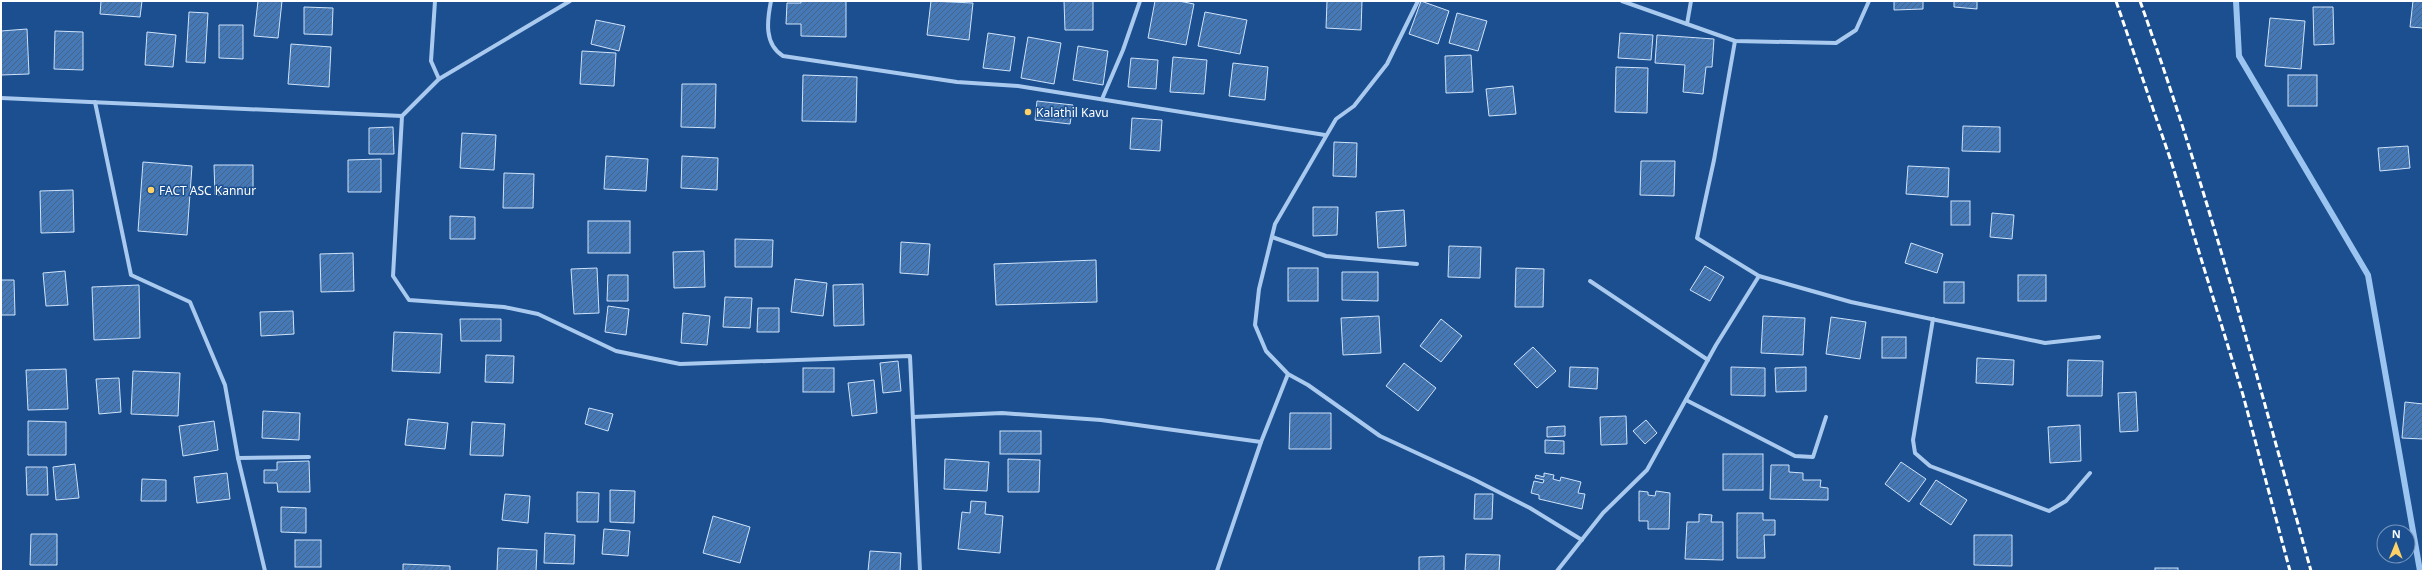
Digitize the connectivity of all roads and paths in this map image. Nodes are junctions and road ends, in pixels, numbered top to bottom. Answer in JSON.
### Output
{"nodes":[{"id":1,"x":435,"y":1,"type":"edge"},
{"id":2,"x":570,"y":1,"type":"edge"},
{"id":3,"x":771,"y":1,"type":"edge"},
{"id":4,"x":1140,"y":1,"type":"edge"},
{"id":5,"x":1418,"y":1,"type":"edge"},
{"id":6,"x":1622,"y":1,"type":"edge"},
{"id":7,"x":1690,"y":1,"type":"edge"},
{"id":8,"x":1868,"y":1,"type":"edge"},
{"id":9,"x":1686,"y":24,"type":"junction"},
{"id":10,"x":1735,"y":41,"type":"junction"},
{"id":11,"x":439,"y":79,"type":"junction"},
{"id":12,"x":1,"y":98,"type":"edge"},
{"id":13,"x":1102,"y":99,"type":"junction"},
{"id":14,"x":95,"y":102,"type":"junction"},
{"id":15,"x":402,"y":116,"type":"junction"},
{"id":16,"x":1325,"y":135,"type":"junction"},
{"id":17,"x":1272,"y":237,"type":"junction"},
{"id":18,"x":1417,"y":264,"type":"dead end"},
{"id":19,"x":1758,"y":276,"type":"junction"},
{"id":20,"x":1590,"y":281,"type":"dead end"},
{"id":21,"x":1933,"y":320,"type":"junction"},
{"id":22,"x":2099,"y":337,"type":"dead end"},
{"id":23,"x":1708,"y":360,"type":"junction"},
{"id":24,"x":1288,"y":374,"type":"junction"},
{"id":25,"x":1686,"y":400,"type":"junction"},
{"id":26,"x":913,"y":417,"type":"junction"},
{"id":27,"x":1826,"y":417,"type":"dead end"},
{"id":28,"x":1261,"y":442,"type":"junction"},
{"id":29,"x":309,"y":457,"type":"dead end"},
{"id":30,"x":238,"y":458,"type":"junction"},
{"id":31,"x":2090,"y":472,"type":"dead end"},
{"id":32,"x":1582,"y":540,"type":"junction"},
{"id":33,"x":265,"y":571,"type":"edge"},
{"id":34,"x":920,"y":571,"type":"edge"},
{"id":35,"x":1217,"y":571,"type":"edge"},
{"id":36,"x":1557,"y":571,"type":"edge"}],
"edges":[{"from":1,"to":11,"type":"street"},
{"from":2,"to":11,"type":"street"},
{"from":3,"to":13,"type":"street"},
{"from":4,"to":13,"type":"street"},
{"from":5,"to":16,"type":"street"},
{"from":6,"to":9,"type":"street"},
{"from":7,"to":9,"type":"street"},
{"from":8,"to":10,"type":"street"},
{"from":9,"to":10,"type":"street"},
{"from":10,"to":19,"type":"street"},
{"from":11,"to":15,"type":"street"},
{"from":12,"to":14,"type":"street"},
{"from":13,"to":16,"type":"street"},
{"from":14,"to":15,"type":"street"},
{"from":14,"to":30,"type":"street"},
{"from":15,"to":26,"type":"street"},
{"from":16,"to":17,"type":"street"},
{"from":17,"to":18,"type":"street"},
{"from":17,"to":24,"type":"street"},
{"from":19,"to":21,"type":"street"},
{"from":19,"to":23,"type":"street"},
{"from":20,"to":23,"type":"street"},
{"from":21,"to":22,"type":"street"},
{"from":21,"to":31,"type":"street"},
{"from":23,"to":25,"type":"street"},
{"from":24,"to":28,"type":"street"},
{"from":24,"to":32,"type":"street"},
{"from":25,"to":27,"type":"street"},
{"from":25,"to":32,"type":"street"},
{"from":26,"to":28,"type":"street"},
{"from":26,"to":34,"type":"street"},
{"from":28,"to":35,"type":"street"},
{"from":29,"to":30,"type":"street"},
{"from":30,"to":33,"type":"street"},
{"from":32,"to":36,"type":"street"}]}
